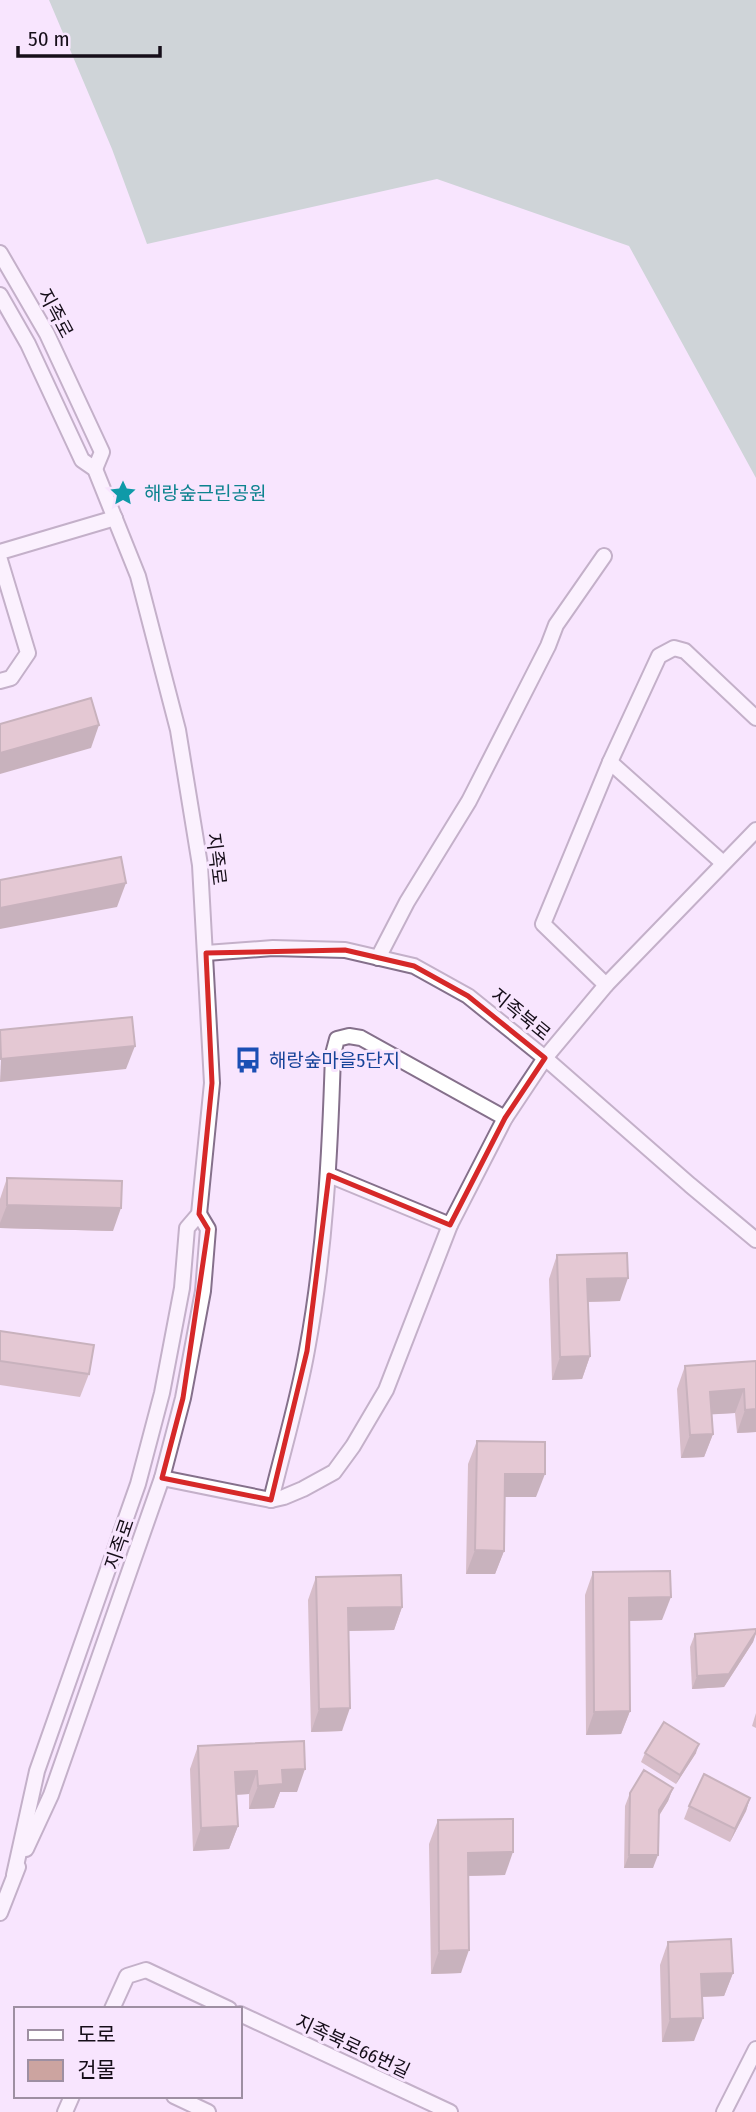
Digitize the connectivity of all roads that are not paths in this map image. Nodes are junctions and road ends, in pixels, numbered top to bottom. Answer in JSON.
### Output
{"nodes":[{"id":1,"x":0,"y":253,"type":"edge"},
{"id":2,"x":0,"y":295,"type":"edge"},
{"id":3,"x":95,"y":469,"type":"junction"},
{"id":4,"x":115,"y":519,"type":"junction"},
{"id":5,"x":0,"y":552,"type":"edge"},
{"id":6,"x":604,"y":556,"type":"dead end"},
{"id":7,"x":0,"y":560,"type":"edge"},
{"id":8,"x":0,"y":681,"type":"edge"},
{"id":9,"x":756,"y":718,"type":"edge"},
{"id":10,"x":610,"y":762,"type":"junction"},
{"id":11,"x":756,"y":830,"type":"edge"},
{"id":12,"x":723,"y":863,"type":"junction"},
{"id":13,"x":206,"y":953,"type":"junction"},
{"id":14,"x":378,"y":958,"type":"junction"},
{"id":15,"x":606,"y":985,"type":"junction"},
{"id":16,"x":545,"y":1058,"type":"junction"},
{"id":17,"x":505,"y":1118,"type":"junction"},
{"id":18,"x":329,"y":1175,"type":"junction"},
{"id":19,"x":199,"y":1214,"type":"junction"},
{"id":20,"x":450,"y":1225,"type":"junction"},
{"id":21,"x":756,"y":1240,"type":"edge"},
{"id":22,"x":162,"y":1478,"type":"junction"},
{"id":23,"x":271,"y":1500,"type":"junction"},
{"id":24,"x":14,"y":1875,"type":"junction"},
{"id":25,"x":0,"y":1913,"type":"edge"},
{"id":26,"x":113,"y":2007,"type":"edge"},
{"id":27,"x":225,"y":2007,"type":"edge"},
{"id":28,"x":242,"y":2015,"type":"edge"},
{"id":29,"x":756,"y":2049,"type":"edge"},
{"id":30,"x":178,"y":2098,"type":"edge"},
{"id":31,"x":208,"y":2112,"type":"edge"},
{"id":32,"x":450,"y":2112,"type":"edge"},
{"id":33,"x":723,"y":2112,"type":"edge"}],
"edges":[{"from":1,"to":3,"type":"street","name":"지족로"},
{"from":2,"to":3,"type":"street","name":"지족로"},
{"from":3,"to":4,"type":"street","name":"지족로"},
{"from":4,"to":5,"type":"street"},
{"from":4,"to":13,"type":"street","name":"지족로"},
{"from":6,"to":14,"type":"street"},
{"from":7,"to":8,"type":"street"},
{"from":9,"to":10,"type":"street"},
{"from":10,"to":12,"type":"street"},
{"from":10,"to":15,"type":"street"},
{"from":11,"to":12,"type":"street"},
{"from":12,"to":15,"type":"street"},
{"from":13,"to":14,"type":"street","name":"지족북로"},
{"from":13,"to":19,"type":"street","name":"지족로"},
{"from":14,"to":16,"type":"street","name":"지족북로"},
{"from":15,"to":16,"type":"street"},
{"from":16,"to":17,"type":"street"},
{"from":16,"to":21,"type":"street","name":"지족북로"},
{"from":17,"to":18,"type":"street"},
{"from":17,"to":20,"type":"street"},
{"from":18,"to":20,"type":"street"},
{"from":18,"to":23,"type":"street"},
{"from":19,"to":22,"type":"street","name":"지족로"},
{"from":19,"to":24,"type":"street","name":"지족로"},
{"from":20,"to":23,"type":"street"},
{"from":22,"to":23,"type":"street"},
{"from":22,"to":24,"type":"street","name":"지족로"},
{"from":24,"to":25,"type":"street","name":"지족로"},
{"from":26,"to":27,"type":"street"},
{"from":28,"to":32,"type":"street","name":"지족북로66번길"},
{"from":29,"to":33,"type":"street"},
{"from":30,"to":31,"type":"street"}]}
